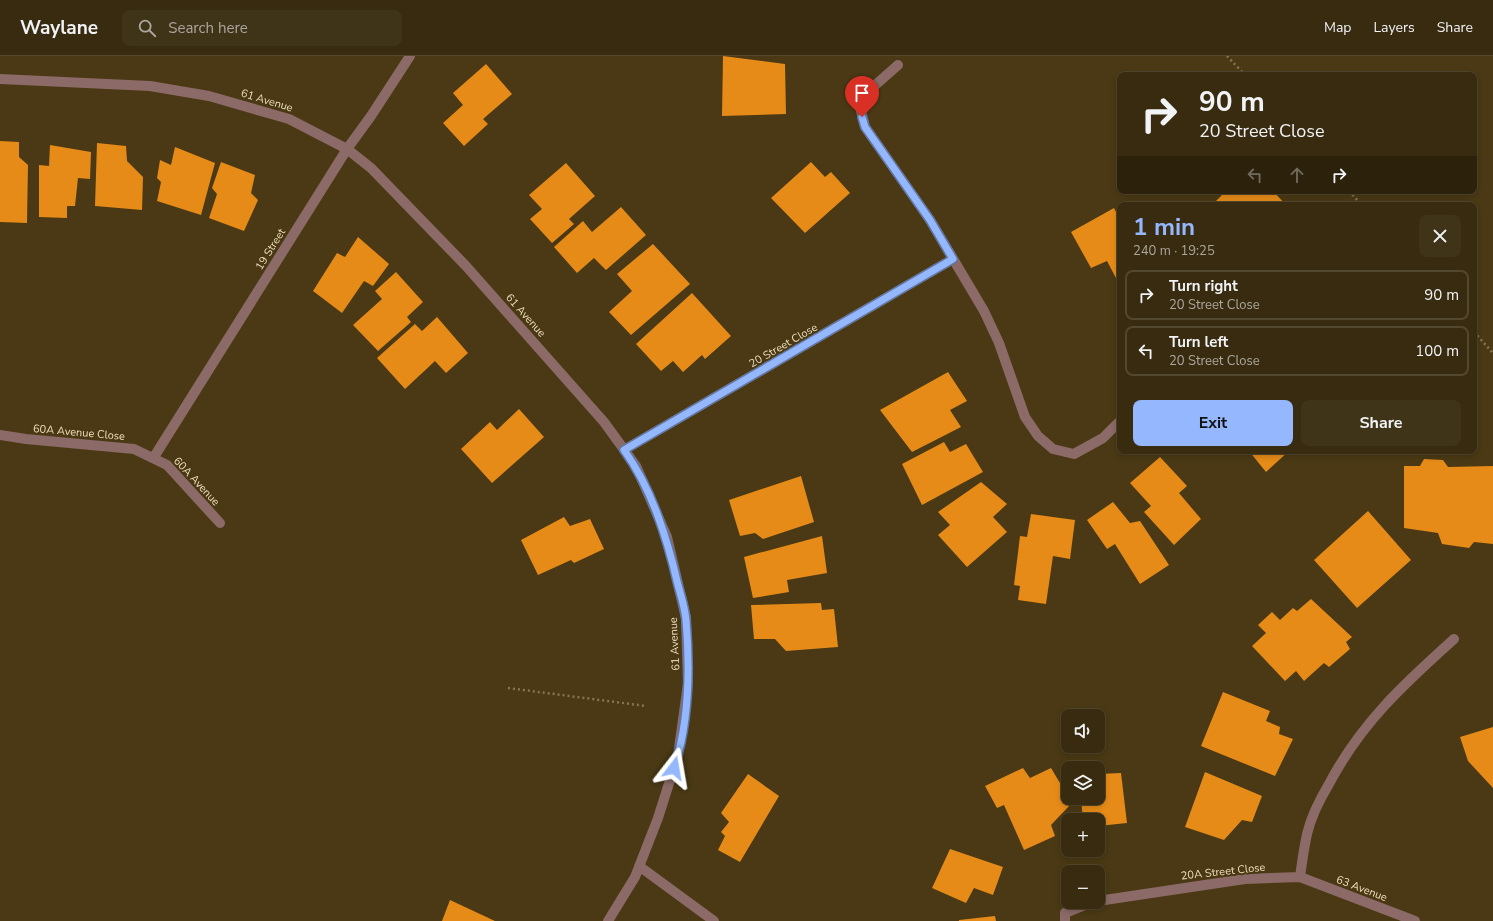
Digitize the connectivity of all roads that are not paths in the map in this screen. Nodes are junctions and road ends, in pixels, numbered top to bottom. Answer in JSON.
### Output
{"nodes":[{"id":1,"x":410,"y":56,"type":"edge"},
{"id":2,"x":898,"y":64,"type":"dead end"},
{"id":3,"x":0,"y":79,"type":"edge"},
{"id":4,"x":347,"y":149,"type":"junction"},
{"id":5,"x":953,"y":259,"type":"junction"},
{"id":6,"x":1117,"y":424,"type":"edge"},
{"id":7,"x":0,"y":435,"type":"edge"},
{"id":8,"x":624,"y":450,"type":"junction"},
{"id":9,"x":154,"y":458,"type":"junction"},
{"id":10,"x":220,"y":523,"type":"dead end"},
{"id":11,"x":1454,"y":639,"type":"dead end"},
{"id":12,"x":639,"y":866,"type":"junction"},
{"id":13,"x":1300,"y":877,"type":"junction"},
{"id":14,"x":1105,"y":900,"type":"edge"},
{"id":15,"x":1079,"y":909,"type":"edge"},
{"id":16,"x":1065,"y":917,"type":"edge"},
{"id":17,"x":608,"y":921,"type":"edge"},
{"id":18,"x":714,"y":921,"type":"edge"},
{"id":19,"x":1415,"y":921,"type":"edge"}],
"edges":[{"from":1,"to":4,"type":"street","name":"19 Street"},
{"from":2,"to":5,"type":"street"},
{"from":3,"to":4,"type":"street","name":"61 Avenue"},
{"from":4,"to":8,"type":"street","name":"61 Avenue"},
{"from":4,"to":9,"type":"street","name":"19 Street"},
{"from":5,"to":6,"type":"street"},
{"from":5,"to":8,"type":"street","name":"20 Street Close"},
{"from":7,"to":9,"type":"street","name":"60A Avenue Close"},
{"from":8,"to":12,"type":"street","name":"61 Avenue"},
{"from":9,"to":10,"type":"street","name":"60A Avenue"},
{"from":11,"to":13,"type":"street"},
{"from":12,"to":17,"type":"street","name":"61 Avenue"},
{"from":12,"to":18,"type":"street"},
{"from":13,"to":14,"type":"street","name":"20A Street Close"},
{"from":13,"to":19,"type":"street","name":"63 Avenue"},
{"from":15,"to":16,"type":"street"}]}
